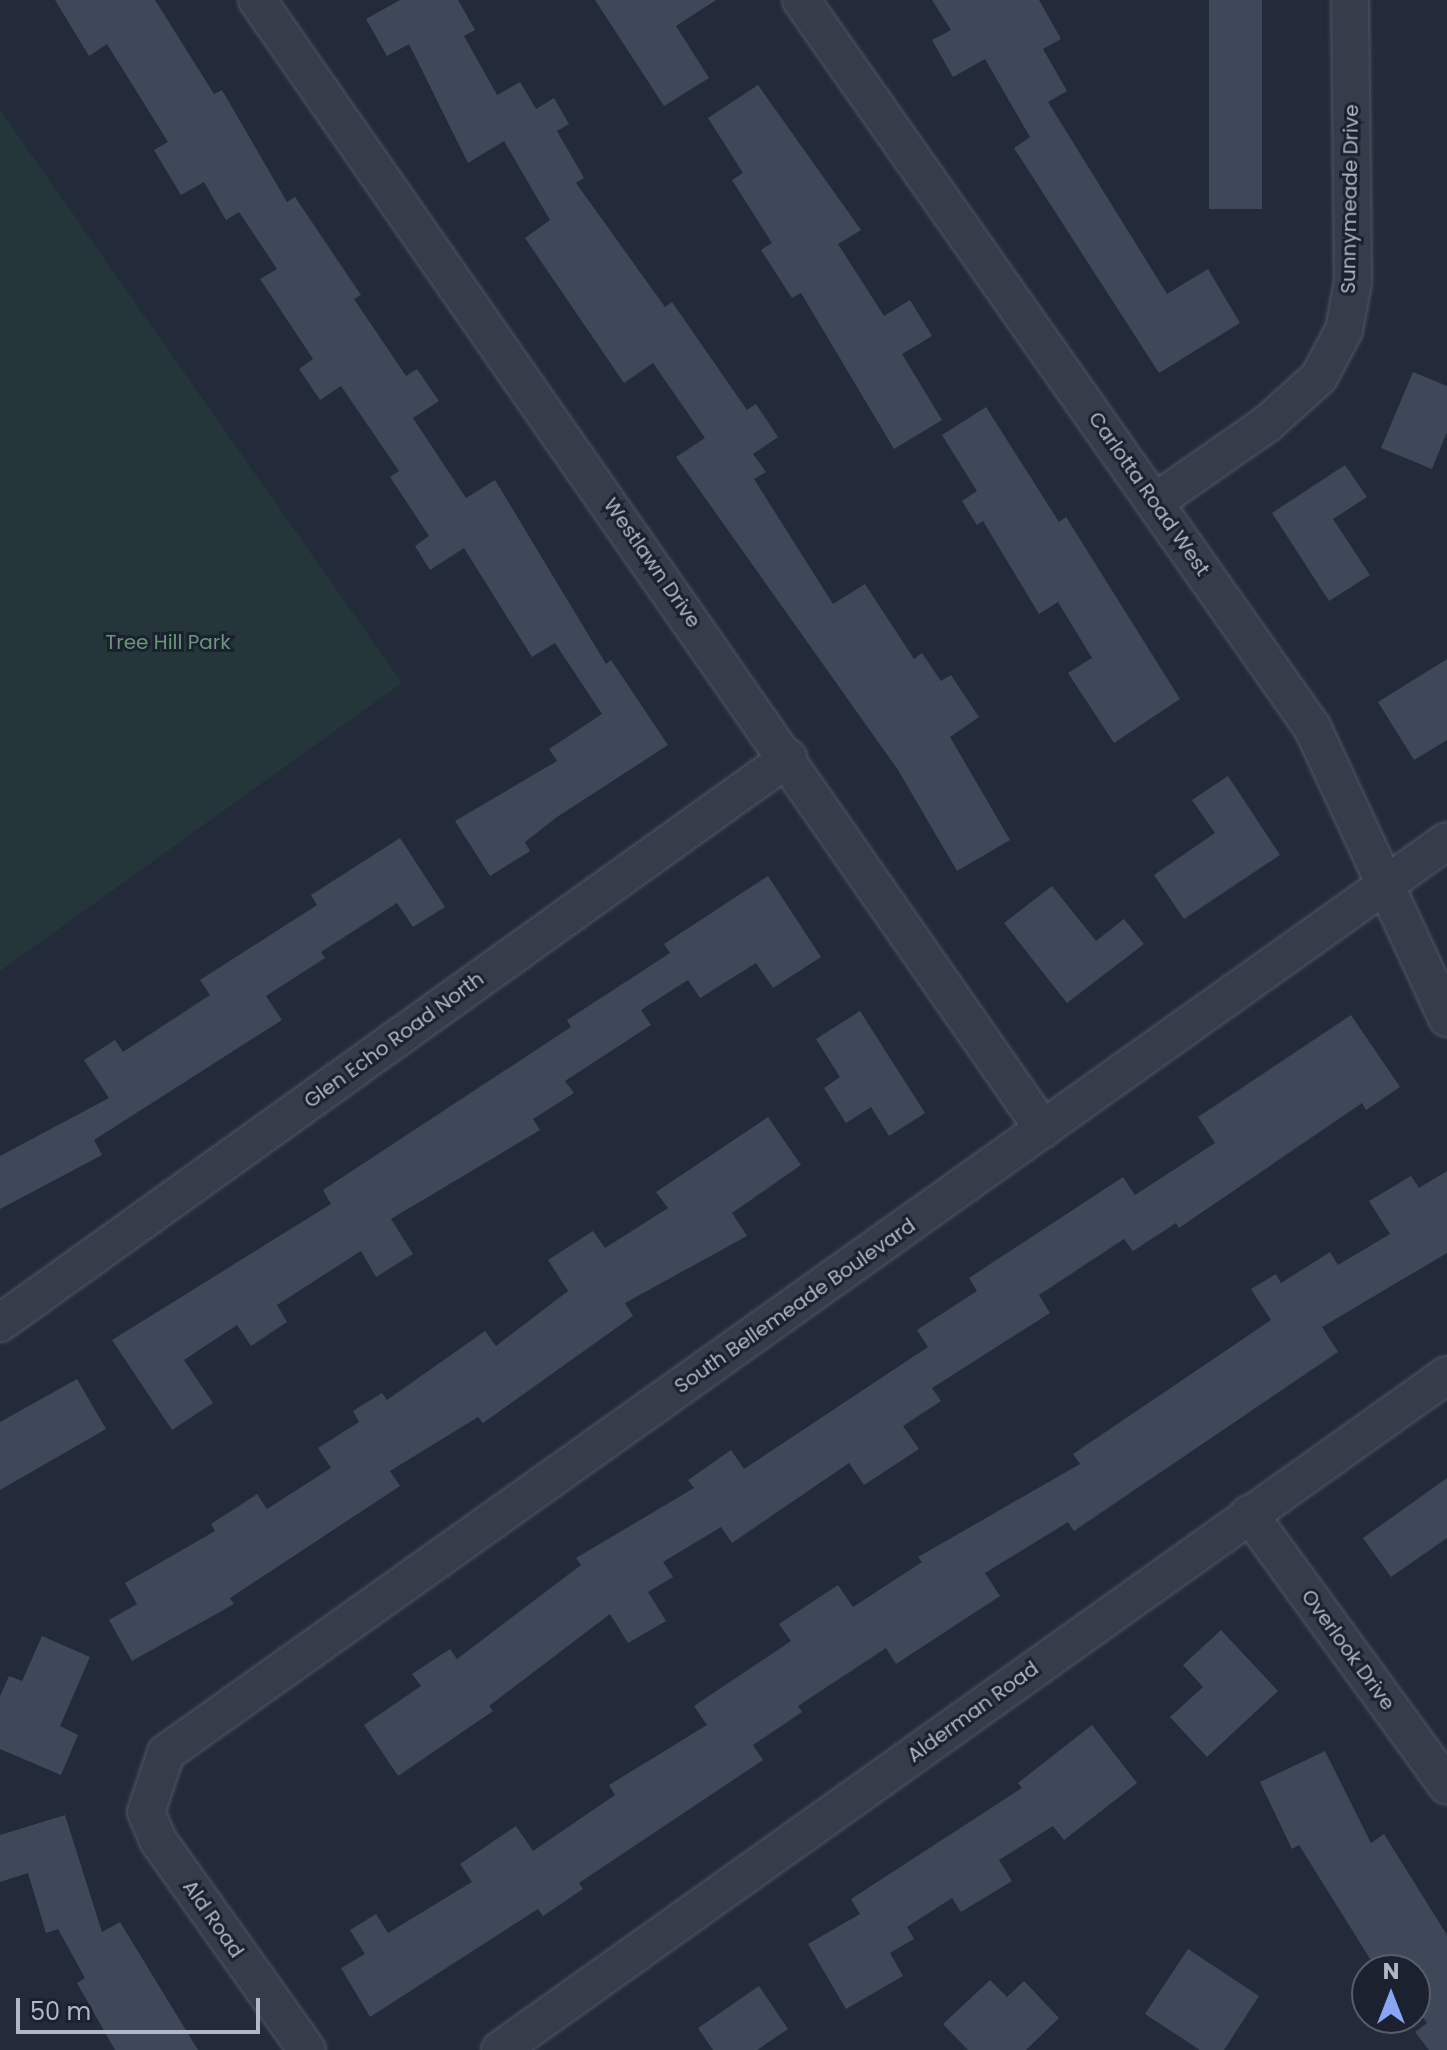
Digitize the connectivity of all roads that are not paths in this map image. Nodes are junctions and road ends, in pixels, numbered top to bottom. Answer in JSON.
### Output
{"nodes":[{"id":1,"x":257,"y":0,"type":"edge"},
{"id":2,"x":801,"y":0,"type":"edge"},
{"id":3,"x":1350,"y":0,"type":"edge"},
{"id":4,"x":1155,"y":502,"type":"junction"},
{"id":5,"x":788,"y":758,"type":"junction"},
{"id":6,"x":1447,"y":841,"type":"edge"},
{"id":7,"x":1387,"y":883,"type":"junction"},
{"id":8,"x":1447,"y":1018,"type":"edge"},
{"id":9,"x":1043,"y":1129,"type":"junction"},
{"id":10,"x":0,"y":1323,"type":"edge"},
{"id":11,"x":1447,"y":1375,"type":"edge"},
{"id":12,"x":1249,"y":1514,"type":"junction"},
{"id":13,"x":151,"y":1779,"type":"joint"},
{"id":14,"x":1447,"y":1786,"type":"edge"},
{"id":15,"x":307,"y":2050,"type":"edge"},
{"id":16,"x":500,"y":2050,"type":"edge"}],
"edges":[{"from":1,"to":5,"type":"street","name":"Westlawn Drive"},
{"from":2,"to":4,"type":"street","name":"Carlotta Road West"},
{"from":3,"to":4,"type":"street","name":"Sunnymeade Drive"},
{"from":4,"to":7,"type":"street","name":"Carlotta Road West"},
{"from":5,"to":9,"type":"street","name":"Westlawn Drive"},
{"from":5,"to":10,"type":"street","name":"Glen Echo Road North"},
{"from":6,"to":7,"type":"street","name":"South Bellemeade Boulevard"},
{"from":7,"to":8,"type":"street","name":"Carlotta Road West"},
{"from":7,"to":9,"type":"street","name":"South Bellemeade Boulevard"},
{"from":9,"to":13,"type":"street","name":"South Bellemeade Boulevard"},
{"from":11,"to":12,"type":"street","name":"Alderman Road"},
{"from":12,"to":14,"type":"street","name":"Overlook Drive"},
{"from":12,"to":16,"type":"street","name":"Alderman Road"},
{"from":13,"to":15,"type":"street","name":"Ald Road"}]}
